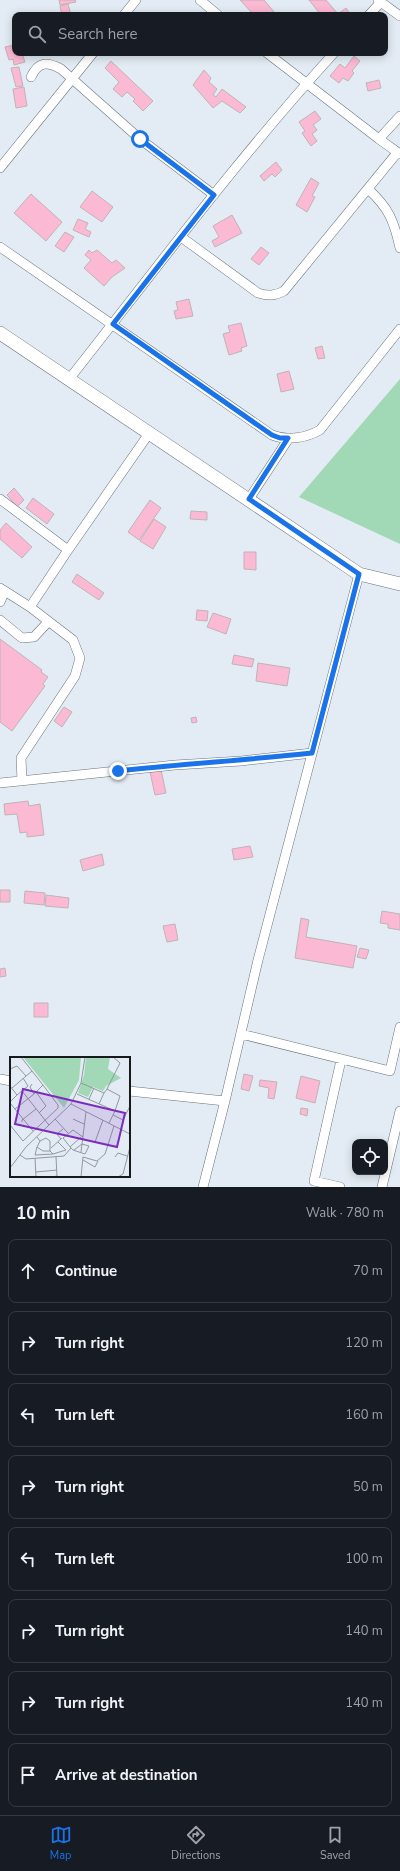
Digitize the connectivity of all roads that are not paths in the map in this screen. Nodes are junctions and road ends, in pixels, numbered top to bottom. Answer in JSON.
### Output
{"nodes":[{"id":1,"x":136,"y":0,"type":"edge"},
{"id":2,"x":200,"y":0,"type":"edge"},
{"id":3,"x":379,"y":1,"type":"edge"},
{"id":4,"x":126,"y":12,"type":"edge"},
{"id":5,"x":214,"y":12,"type":"edge"},
{"id":6,"x":370,"y":12,"type":"edge"},
{"id":7,"x":400,"y":16,"type":"edge"},
{"id":8,"x":91,"y":56,"type":"edge"},
{"id":9,"x":271,"y":56,"type":"edge"},
{"id":10,"x":331,"y":56,"type":"edge"},
{"id":11,"x":31,"y":77,"type":"dead end"},
{"id":12,"x":73,"y":78,"type":"junction"},
{"id":13,"x":306,"y":84,"type":"junction"},
{"id":14,"x":400,"y":116,"type":"edge"},
{"id":15,"x":379,"y":139,"type":"junction"},
{"id":16,"x":398,"y":154,"type":"edge"},
{"id":17,"x":0,"y":168,"type":"edge"},
{"id":18,"x":368,"y":189,"type":"junction"},
{"id":19,"x":214,"y":195,"type":"junction"},
{"id":20,"x":180,"y":237,"type":"junction"},
{"id":21,"x":0,"y":247,"type":"edge"},
{"id":22,"x":400,"y":248,"type":"edge"},
{"id":23,"x":113,"y":324,"type":"junction"},
{"id":24,"x":400,"y":329,"type":"edge"},
{"id":25,"x":0,"y":333,"type":"edge"},
{"id":26,"x":70,"y":378,"type":"junction"},
{"id":27,"x":150,"y":432,"type":"junction"},
{"id":28,"x":288,"y":438,"type":"junction"},
{"id":29,"x":0,"y":499,"type":"edge"},
{"id":30,"x":249,"y":499,"type":"junction"},
{"id":31,"x":68,"y":550,"type":"junction"},
{"id":32,"x":359,"y":574,"type":"junction"},
{"id":33,"x":400,"y":584,"type":"edge"},
{"id":34,"x":2,"y":590,"type":"edge"},
{"id":35,"x":0,"y":602,"type":"edge"},
{"id":36,"x":30,"y":607,"type":"junction"},
{"id":37,"x":0,"y":620,"type":"edge"},
{"id":38,"x":48,"y":622,"type":"junction"},
{"id":39,"x":312,"y":753,"type":"junction"},
{"id":40,"x":22,"y":781,"type":"junction"},
{"id":41,"x":0,"y":783,"type":"edge"},
{"id":42,"x":400,"y":1027,"type":"edge"},
{"id":43,"x":241,"y":1034,"type":"junction"},
{"id":44,"x":341,"y":1060,"type":"junction"},
{"id":45,"x":390,"y":1072,"type":"junction"},
{"id":46,"x":400,"y":1074,"type":"edge"},
{"id":47,"x":0,"y":1079,"type":"edge"},
{"id":48,"x":10,"y":1081,"type":"edge"},
{"id":49,"x":130,"y":1091,"type":"edge"},
{"id":50,"x":226,"y":1101,"type":"junction"},
{"id":51,"x":400,"y":1111,"type":"edge"},
{"id":52,"x":203,"y":1187,"type":"edge"},
{"id":53,"x":340,"y":1187,"type":"edge"},
{"id":54,"x":382,"y":1187,"type":"edge"}],
"edges":[{"from":1,"to":4,"type":"street"},
{"from":2,"to":5,"type":"street"},
{"from":3,"to":6,"type":"street"},
{"from":3,"to":7,"type":"street"},
{"from":8,"to":12,"type":"street"},
{"from":9,"to":13,"type":"street"},
{"from":10,"to":13,"type":"street"},
{"from":11,"to":12,"type":"street"},
{"from":12,"to":17,"type":"street"},
{"from":12,"to":19,"type":"street"},
{"from":13,"to":15,"type":"street"},
{"from":13,"to":19,"type":"street"},
{"from":14,"to":15,"type":"street"},
{"from":15,"to":16,"type":"street"},
{"from":16,"to":18,"type":"street"},
{"from":18,"to":20,"type":"street"},
{"from":18,"to":22,"type":"street"},
{"from":19,"to":20,"type":"street"},
{"from":20,"to":23,"type":"street"},
{"from":21,"to":23,"type":"street"},
{"from":23,"to":26,"type":"street"},
{"from":23,"to":28,"type":"street"},
{"from":24,"to":28,"type":"street"},
{"from":25,"to":26,"type":"street"},
{"from":26,"to":27,"type":"street"},
{"from":27,"to":30,"type":"street"},
{"from":27,"to":31,"type":"street"},
{"from":28,"to":30,"type":"street"},
{"from":29,"to":31,"type":"street"},
{"from":30,"to":32,"type":"street"},
{"from":31,"to":36,"type":"street"},
{"from":32,"to":33,"type":"street"},
{"from":32,"to":39,"type":"street"},
{"from":34,"to":35,"type":"street"},
{"from":34,"to":36,"type":"street"},
{"from":36,"to":38,"type":"street"},
{"from":37,"to":38,"type":"street"},
{"from":38,"to":40,"type":"street"},
{"from":39,"to":40,"type":"street"},
{"from":39,"to":43,"type":"street"},
{"from":40,"to":41,"type":"street"},
{"from":42,"to":45,"type":"street"},
{"from":43,"to":44,"type":"street"},
{"from":43,"to":50,"type":"street"},
{"from":44,"to":45,"type":"street"},
{"from":44,"to":53,"type":"street"},
{"from":45,"to":46,"type":"street"},
{"from":47,"to":48,"type":"street"},
{"from":49,"to":50,"type":"street"},
{"from":50,"to":52,"type":"street"},
{"from":51,"to":54,"type":"street"}]}
